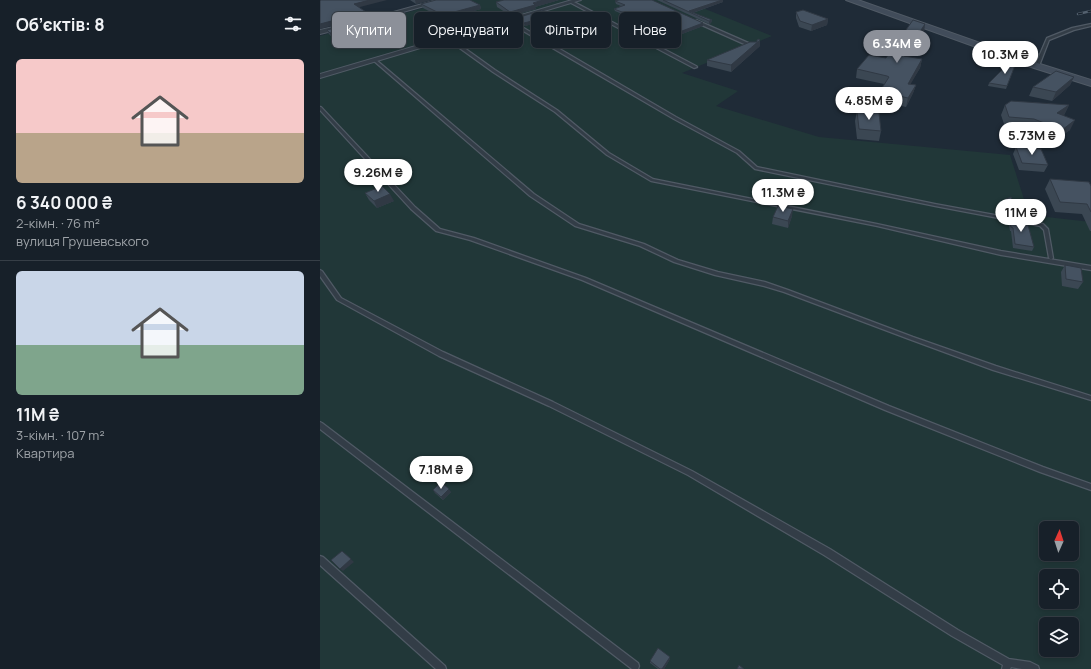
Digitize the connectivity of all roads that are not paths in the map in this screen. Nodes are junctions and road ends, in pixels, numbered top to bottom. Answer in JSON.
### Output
{"nodes":[{"id":1,"x":443,"y":0,"type":"edge"},
{"id":2,"x":575,"y":1,"type":"edge"},
{"id":3,"x":855,"y":1,"type":"edge"},
{"id":4,"x":523,"y":16,"type":"edge"},
{"id":5,"x":692,"y":19,"type":"edge"},
{"id":6,"x":1091,"y":25,"type":"edge"},
{"id":7,"x":523,"y":29,"type":"edge"},
{"id":8,"x":320,"y":32,"type":"edge"},
{"id":9,"x":754,"y":47,"type":"edge"},
{"id":10,"x":415,"y":48,"type":"edge"},
{"id":11,"x":462,"y":48,"type":"edge"},
{"id":12,"x":375,"y":60,"type":"junction"},
{"id":13,"x":1037,"y":66,"type":"junction"},
{"id":14,"x":695,"y":67,"type":"dead end"},
{"id":15,"x":320,"y":76,"type":"edge"},
{"id":16,"x":1091,"y":83,"type":"edge"},
{"id":17,"x":320,"y":108,"type":"edge"},
{"id":18,"x":1051,"y":258,"type":"dead end"},
{"id":19,"x":1091,"y":268,"type":"edge"},
{"id":20,"x":320,"y":272,"type":"edge"},
{"id":21,"x":1091,"y":398,"type":"edge"},
{"id":22,"x":320,"y":425,"type":"edge"},
{"id":23,"x":1091,"y":487,"type":"edge"},
{"id":24,"x":320,"y":560,"type":"edge"},
{"id":25,"x":635,"y":666,"type":"dead end"},
{"id":26,"x":1007,"y":666,"type":"edge"},
{"id":27,"x":442,"y":669,"type":"edge"},
{"id":28,"x":1035,"y":669,"type":"edge"}],
"edges":[{"from":1,"to":8,"type":"street"},
{"from":2,"to":4,"type":"street"},
{"from":2,"to":14,"type":"lane"},
{"from":3,"to":13,"type":"street"},
{"from":5,"to":9,"type":"lane"},
{"from":6,"to":13,"type":"lane"},
{"from":7,"to":18,"type":"lane"},
{"from":10,"to":12,"type":"street"},
{"from":11,"to":19,"type":"lane"},
{"from":12,"to":15,"type":"street"},
{"from":12,"to":21,"type":"lane"},
{"from":13,"to":16,"type":"street"},
{"from":17,"to":23,"type":"lane"},
{"from":20,"to":26,"type":"lane"},
{"from":22,"to":25,"type":"lane"},
{"from":24,"to":27,"type":"lane"},
{"from":26,"to":28,"type":"lane"}]}
